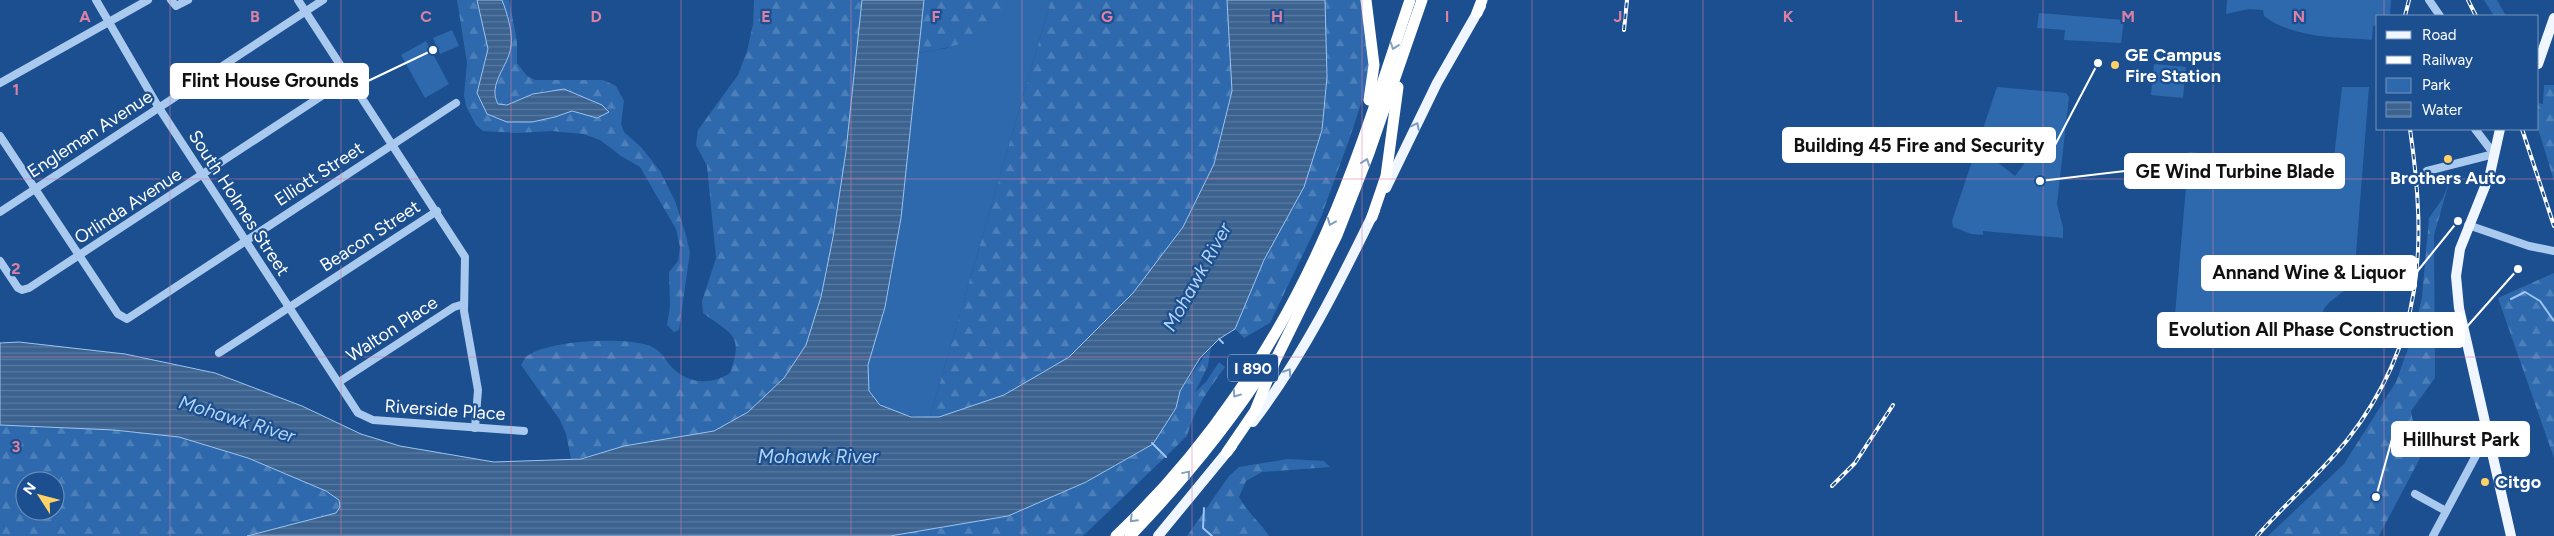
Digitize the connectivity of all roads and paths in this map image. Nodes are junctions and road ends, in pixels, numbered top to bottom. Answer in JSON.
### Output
{"nodes":[{"id":1,"x":96,"y":0,"type":"edge"},
{"id":2,"x":148,"y":0,"type":"edge"},
{"id":3,"x":171,"y":0,"type":"edge"},
{"id":4,"x":188,"y":0,"type":"edge"},
{"id":5,"x":298,"y":0,"type":"edge"},
{"id":6,"x":323,"y":0,"type":"edge"},
{"id":7,"x":1366,"y":0,"type":"edge"},
{"id":8,"x":1483,"y":0,"type":"edge"},
{"id":9,"x":2429,"y":0,"type":"edge"},
{"id":10,"x":1417,"y":1,"type":"edge"},
{"id":11,"x":306,"y":11,"type":"junction"},
{"id":12,"x":1477,"y":12,"type":"joint"},
{"id":13,"x":2439,"y":15,"type":"edge"},
{"id":14,"x":2554,"y":18,"type":"edge"},
{"id":15,"x":108,"y":22,"type":"junction"},
{"id":16,"x":2539,"y":61,"type":"edge"},
{"id":17,"x":349,"y":78,"type":"junction"},
{"id":18,"x":0,"y":83,"type":"edge"},
{"id":19,"x":456,"y":103,"type":"dead end"},
{"id":20,"x":158,"y":108,"type":"junction"},
{"id":21,"x":2476,"y":130,"type":"edge"},
{"id":22,"x":2500,"y":130,"type":"edge"},
{"id":23,"x":0,"y":136,"type":"edge"},
{"id":24,"x":393,"y":144,"type":"junction"},
{"id":25,"x":2494,"y":154,"type":"junction"},
{"id":26,"x":2427,"y":171,"type":"dead end"},
{"id":27,"x":202,"y":174,"type":"junction"},
{"id":28,"x":1349,"y":176,"type":"junction"},
{"id":29,"x":35,"y":188,"type":"junction"},
{"id":30,"x":437,"y":210,"type":"junction"},
{"id":31,"x":0,"y":212,"type":"edge"},
{"id":32,"x":1372,"y":217,"type":"junction"},
{"id":33,"x":2468,"y":225,"type":"junction"},
{"id":34,"x":246,"y":241,"type":"junction"},
{"id":35,"x":2554,"y":251,"type":"edge"},
{"id":36,"x":80,"y":255,"type":"junction"},
{"id":37,"x":0,"y":261,"type":"edge"},
{"id":38,"x":1313,"y":288,"type":"junction"},
{"id":39,"x":464,"y":304,"type":"junction"},
{"id":40,"x":289,"y":307,"type":"junction"},
{"id":41,"x":219,"y":353,"type":"dead end"},
{"id":42,"x":339,"y":382,"type":"junction"},
{"id":43,"x":364,"y":417,"type":"joint"},
{"id":44,"x":476,"y":428,"type":"junction"},
{"id":45,"x":524,"y":431,"type":"dead end"},
{"id":46,"x":2488,"y":433,"type":"junction"},
{"id":47,"x":1227,"y":452,"type":"junction"},
{"id":48,"x":2415,"y":494,"type":"dead end"},
{"id":49,"x":2446,"y":511,"type":"junction"},
{"id":50,"x":1116,"y":536,"type":"edge"},
{"id":51,"x":1130,"y":536,"type":"edge"},
{"id":52,"x":1158,"y":536,"type":"edge"},
{"id":53,"x":2433,"y":536,"type":"edge"},
{"id":54,"x":2511,"y":536,"type":"edge"}],
"edges":[{"from":1,"to":15,"type":"street","name":"South Holmes Street"},
{"from":2,"to":15,"type":"street"},
{"from":3,"to":4,"type":"street"},
{"from":5,"to":11,"type":"street"},
{"from":6,"to":11,"type":"street","name":"Engleman Avenue"},
{"from":7,"to":28,"type":"highway"},
{"from":8,"to":12,"type":"highway"},
{"from":9,"to":13,"type":"street"},
{"from":10,"to":28,"type":"highway","number":"I 890","one_way":true},
{"from":10,"to":32,"type":"highway"},
{"from":38,"to":10,"type":"highway","number":"I 890","one_way":true},
{"from":11,"to":17,"type":"street"},
{"from":11,"to":20,"type":"street","name":"Engleman Avenue"},
{"from":32,"to":12,"type":"main road","one_way":true},
{"from":14,"to":16,"type":"main road"},
{"from":15,"to":18,"type":"street"},
{"from":15,"to":20,"type":"street","name":"South Holmes Street"},
{"from":17,"to":24,"type":"street"},
{"from":17,"to":27,"type":"street","name":"Orlinda Avenue"},
{"from":19,"to":24,"type":"street","name":"Elliott Street"},
{"from":20,"to":27,"type":"street","name":"South Holmes Street"},
{"from":20,"to":29,"type":"street","name":"Engleman Avenue"},
{"from":21,"to":25,"type":"street"},
{"from":22,"to":25,"type":"main road"},
{"from":23,"to":29,"type":"street"},
{"from":24,"to":30,"type":"street"},
{"from":24,"to":34,"type":"street","name":"Elliott Street"},
{"from":25,"to":26,"type":"street"},
{"from":25,"to":33,"type":"main road"},
{"from":27,"to":34,"type":"street","name":"South Holmes Street"},
{"from":27,"to":36,"type":"street","name":"Orlinda Avenue"},
{"from":28,"to":50,"type":"highway","number":"I 890","one_way":true},
{"from":29,"to":31,"type":"street","name":"Engleman Avenue"},
{"from":29,"to":36,"type":"street"},
{"from":30,"to":39,"type":"street"},
{"from":30,"to":40,"type":"street","name":"Beacon Street"},
{"from":47,"to":32,"type":"main road","one_way":true},
{"from":33,"to":35,"type":"street"},
{"from":33,"to":46,"type":"main road"},
{"from":34,"to":36,"type":"street","name":"Elliott Street"},
{"from":34,"to":40,"type":"street","name":"South Holmes Street"},
{"from":36,"to":37,"type":"street","name":"Orlinda Avenue"},
{"from":38,"to":47,"type":"highway"},
{"from":51,"to":38,"type":"highway","number":"I 890","one_way":true},
{"from":39,"to":42,"type":"street","name":"Walton Place"},
{"from":39,"to":44,"type":"street"},
{"from":40,"to":41,"type":"street","name":"Beacon Street"},
{"from":40,"to":42,"type":"street","name":"South Holmes Street"},
{"from":42,"to":43,"type":"street","name":"South Holmes Street"},
{"from":43,"to":44,"type":"street","name":"Riverside Place"},
{"from":44,"to":45,"type":"street","name":"Riverside Place"},
{"from":46,"to":49,"type":"street"},
{"from":46,"to":54,"type":"main road"},
{"from":47,"to":52,"type":"main road"},
{"from":48,"to":49,"type":"street"},
{"from":49,"to":53,"type":"street"}]}
